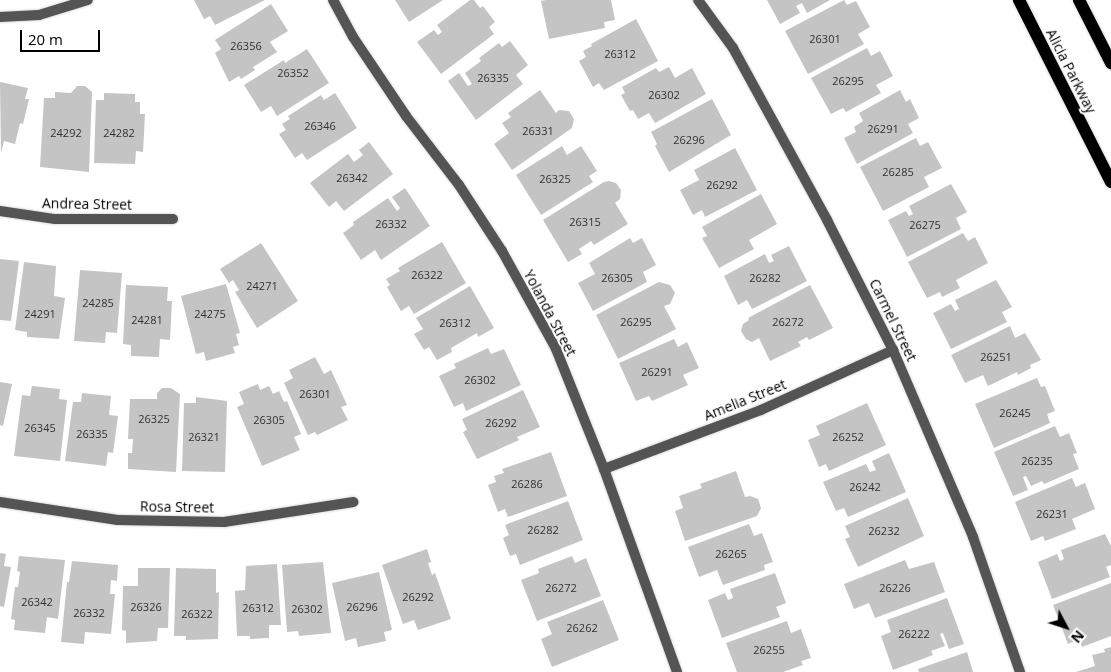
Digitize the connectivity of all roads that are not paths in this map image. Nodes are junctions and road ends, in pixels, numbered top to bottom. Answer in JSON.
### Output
{"nodes":[{"id":1,"x":88,"y":0,"type":"edge"},
{"id":2,"x":333,"y":0,"type":"edge"},
{"id":3,"x":698,"y":0,"type":"edge"},
{"id":4,"x":1018,"y":0,"type":"edge"},
{"id":5,"x":1078,"y":0,"type":"edge"},
{"id":6,"x":0,"y":17,"type":"edge"},
{"id":7,"x":1111,"y":63,"type":"edge"},
{"id":8,"x":1111,"y":182,"type":"edge"},
{"id":9,"x":0,"y":212,"type":"edge"},
{"id":10,"x":173,"y":219,"type":"dead end"},
{"id":11,"x":893,"y":350,"type":"junction"},
{"id":12,"x":604,"y":469,"type":"junction"},
{"id":13,"x":0,"y":502,"type":"edge"},
{"id":14,"x":353,"y":502,"type":"dead end"},
{"id":15,"x":677,"y":672,"type":"edge"},
{"id":16,"x":1020,"y":672,"type":"edge"}],
"edges":[{"from":1,"to":6,"type":"street"},
{"from":2,"to":12,"type":"street","name":"Yolanda Street"},
{"from":3,"to":11,"type":"street","name":"Carmel Street"},
{"from":4,"to":8,"type":"main road","name":"Alicia Parkway"},
{"from":5,"to":7,"type":"main road"},
{"from":9,"to":10,"type":"street","name":"Andrea Street"},
{"from":11,"to":12,"type":"street","name":"Amelia Street"},
{"from":11,"to":16,"type":"street","name":"Carmel Street"},
{"from":12,"to":15,"type":"street","name":"Yolanda Street"},
{"from":13,"to":14,"type":"street","name":"Rosa Street"}]}
